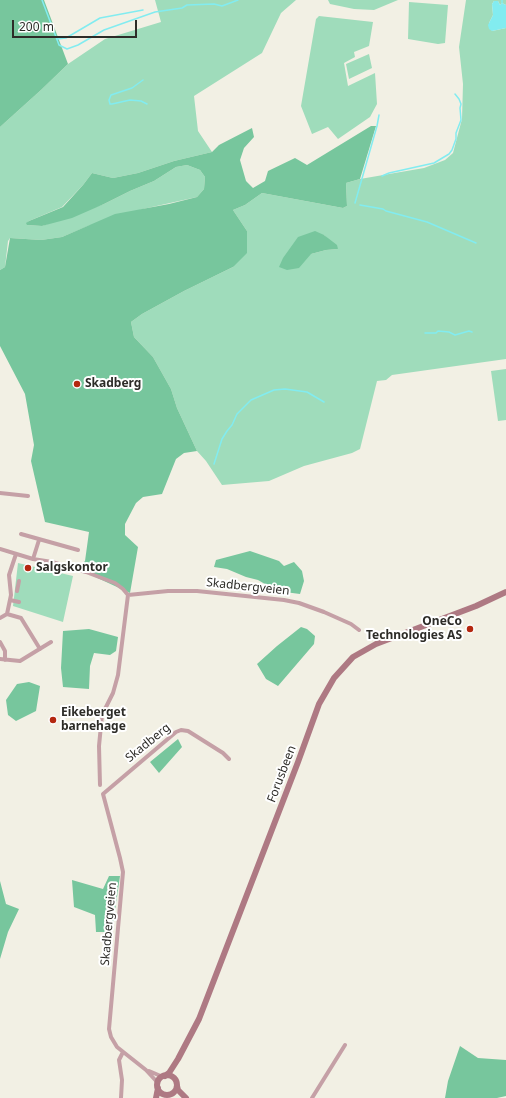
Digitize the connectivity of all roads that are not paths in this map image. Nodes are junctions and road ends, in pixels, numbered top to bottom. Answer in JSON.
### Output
{"nodes":[{"id":1,"x":0,"y":493,"type":"edge"},
{"id":2,"x":28,"y":496,"type":"dead end"},
{"id":3,"x":21,"y":534,"type":"dead end"},
{"id":4,"x":39,"y":540,"type":"junction"},
{"id":5,"x":0,"y":549,"type":"edge"},
{"id":6,"x":78,"y":550,"type":"dead end"},
{"id":7,"x":16,"y":554,"type":"junction"},
{"id":8,"x":33,"y":559,"type":"junction"},
{"id":9,"x":19,"y":581,"type":"dead end"},
{"id":10,"x":17,"y":590,"type":"dead end"},
{"id":11,"x":506,"y":592,"type":"edge"},
{"id":12,"x":128,"y":595,"type":"junction"},
{"id":13,"x":10,"y":600,"type":"junction"},
{"id":14,"x":19,"y":602,"type":"dead end"},
{"id":15,"x":7,"y":614,"type":"junction"},
{"id":16,"x":0,"y":618,"type":"edge"},
{"id":17,"x":359,"y":630,"type":"dead end"},
{"id":18,"x":0,"y":642,"type":"edge"},
{"id":19,"x":51,"y":642,"type":"dead end"},
{"id":20,"x":40,"y":649,"type":"junction"},
{"id":21,"x":2,"y":659,"type":"edge"},
{"id":22,"x":229,"y":759,"type":"dead end"},
{"id":23,"x":100,"y":785,"type":"dead end"},
{"id":24,"x":102,"y":794,"type":"joint"},
{"id":25,"x":345,"y":1045,"type":"dead end"},
{"id":26,"x":123,"y":1052,"type":"junction"},
{"id":27,"x":178,"y":1059,"type":"junction"},
{"id":28,"x":146,"y":1070,"type":"junction"},
{"id":29,"x":164,"y":1076,"type":"junction"},
{"id":30,"x":176,"y":1083,"type":"junction"},
{"id":31,"x":158,"y":1085,"type":"junction"},
{"id":32,"x":167,"y":1096,"type":"edge"},
{"id":33,"x":121,"y":1098,"type":"edge"},
{"id":34,"x":156,"y":1098,"type":"edge"},
{"id":35,"x":184,"y":1098,"type":"edge"},
{"id":36,"x":312,"y":1098,"type":"edge"}],
"edges":[{"from":1,"to":2,"type":"street"},
{"from":3,"to":4,"type":"street"},
{"from":4,"to":6,"type":"street"},
{"from":4,"to":8,"type":"street"},
{"from":5,"to":7,"type":"street"},
{"from":7,"to":8,"type":"street"},
{"from":7,"to":13,"type":"street"},
{"from":8,"to":12,"type":"street"},
{"from":9,"to":10,"type":"street"},
{"from":11,"to":27,"type":"main road","name":"Forusbeen"},
{"from":12,"to":17,"type":"street","name":"Skadbergveien"},
{"from":12,"to":23,"type":"street"},
{"from":13,"to":14,"type":"street"},
{"from":13,"to":15,"type":"street"},
{"from":15,"to":16,"type":"street"},
{"from":15,"to":20,"type":"street"},
{"from":18,"to":21,"type":"street"},
{"from":19,"to":20,"type":"street"},
{"from":20,"to":21,"type":"street"},
{"from":22,"to":24,"type":"street","name":"Skadberg"},
{"from":24,"to":26,"type":"street","name":"Skadbergveien"},
{"from":25,"to":36,"type":"street"},
{"from":26,"to":28,"type":"street","name":"Skadbergveien"},
{"from":26,"to":33,"type":"street"},
{"from":27,"to":29,"type":"main road","name":"Forusbeen"},
{"from":27,"to":30,"type":"main road","name":"Forusbeen"},
{"from":28,"to":29,"type":"street","name":"Skadbergveien"},
{"from":28,"to":31,"type":"street","name":"Skadbergveien"},
{"from":29,"to":30,"type":"main road"},
{"from":29,"to":31,"type":"main road","name":"Forusbeen"},
{"from":30,"to":32,"type":"main road","name":"Forusbeen"},
{"from":30,"to":35,"type":"main road"},
{"from":31,"to":32,"type":"main road"},
{"from":31,"to":34,"type":"main road","name":"Forusbeen"},
{"from":32,"to":35,"type":"main road"}]}
